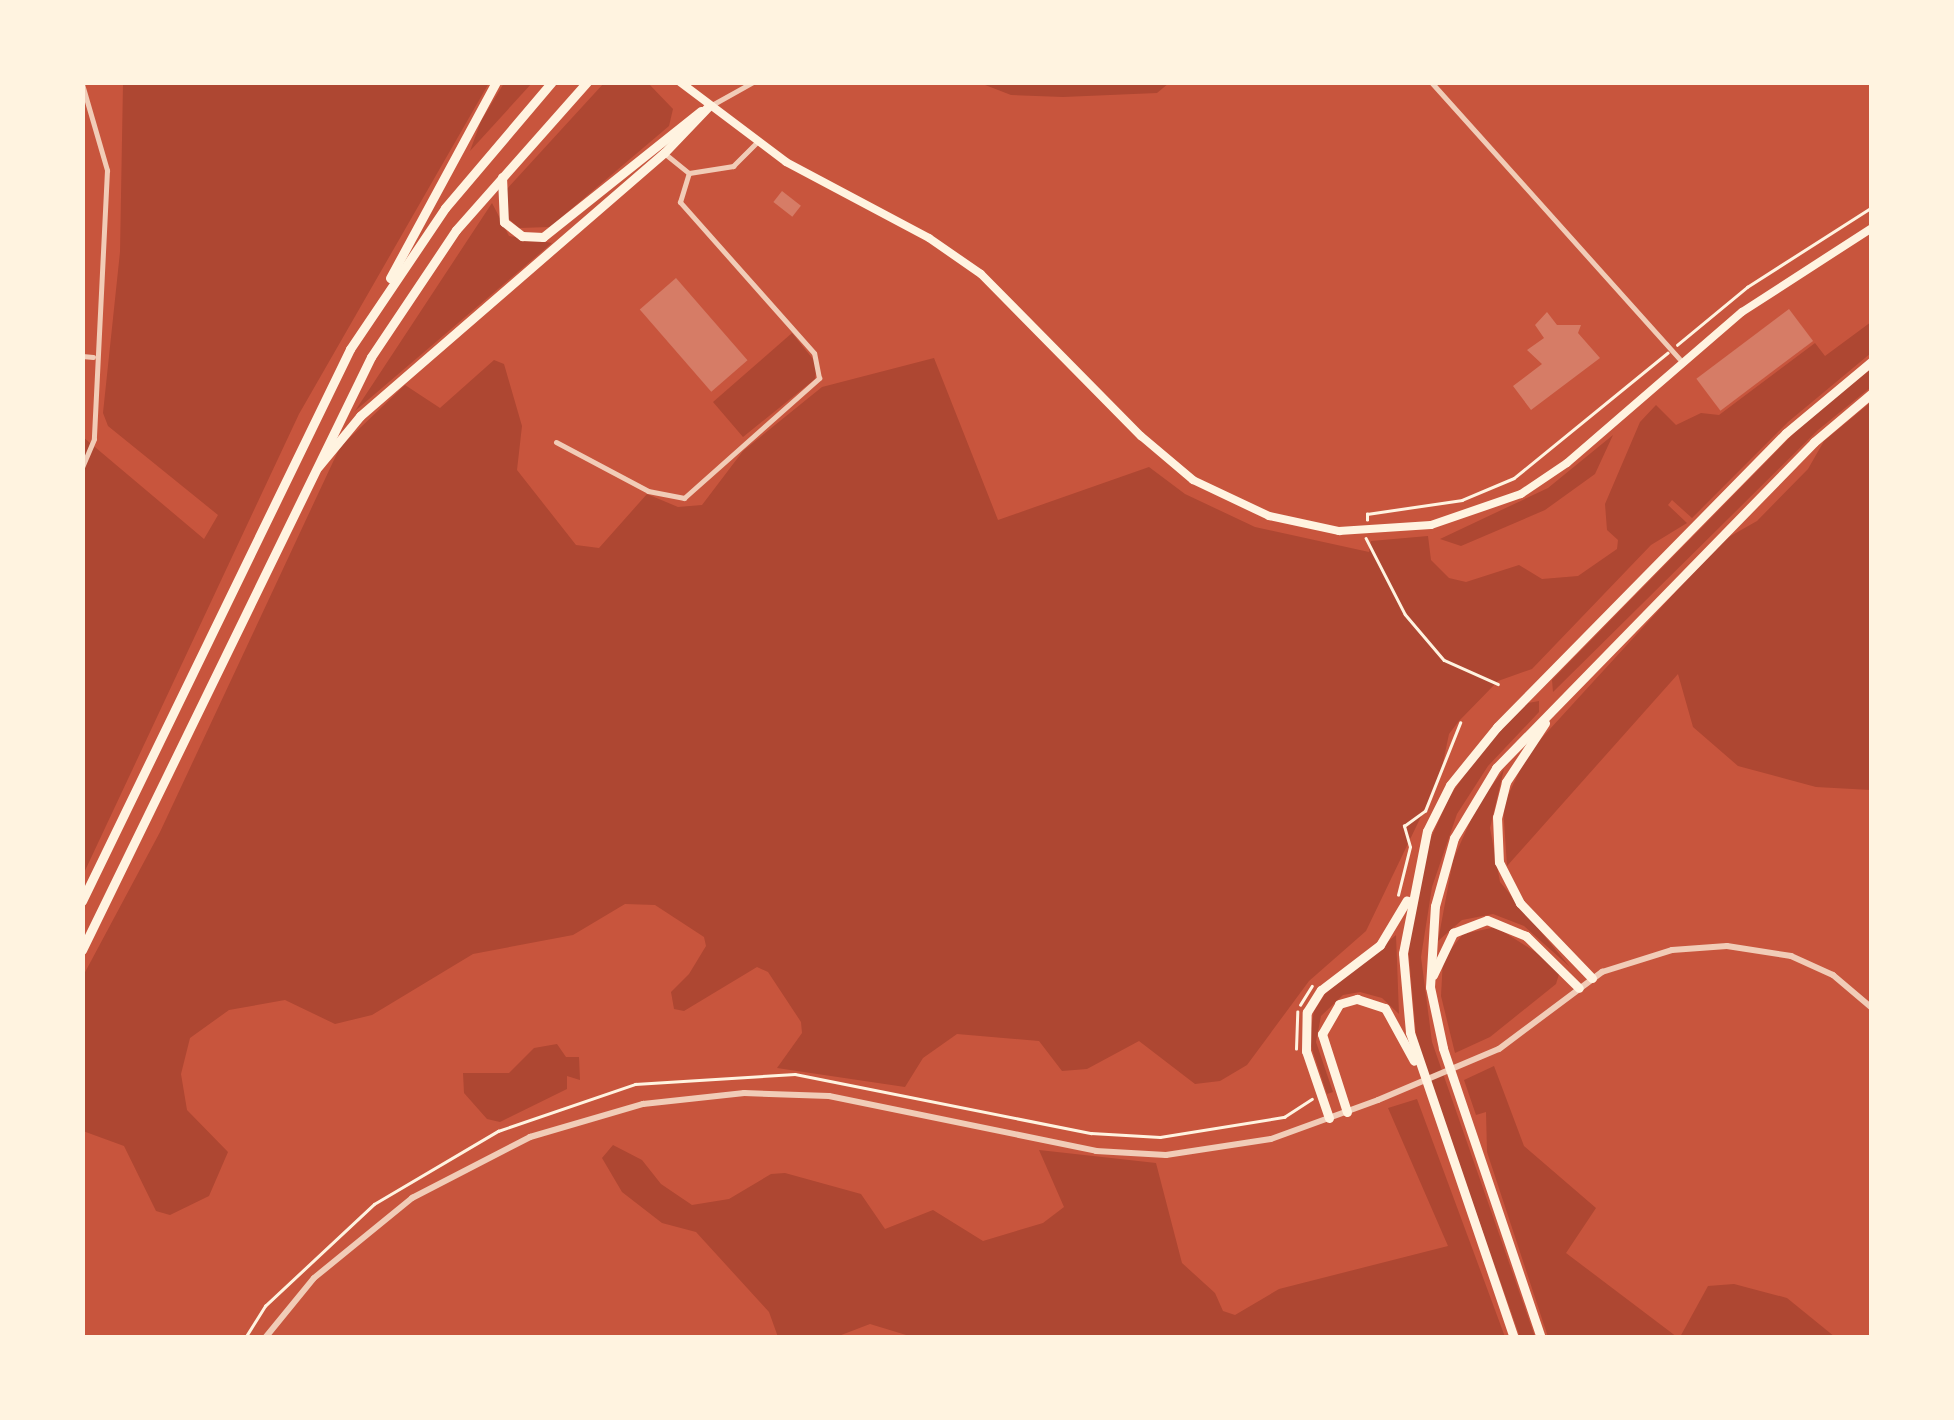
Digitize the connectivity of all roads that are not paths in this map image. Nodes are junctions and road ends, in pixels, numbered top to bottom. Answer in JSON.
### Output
{"nodes":[{"id":1,"x":496,"y":82,"type":"edge"},
{"id":2,"x":552,"y":82,"type":"edge"},
{"id":3,"x":587,"y":82,"type":"edge"},
{"id":4,"x":680,"y":82,"type":"edge"},
{"id":5,"x":752,"y":82,"type":"edge"},
{"id":6,"x":1431,"y":82,"type":"edge"},
{"id":7,"x":82,"y":84,"type":"edge"},
{"id":8,"x":708,"y":107,"type":"junction"},
{"id":9,"x":757,"y":142,"type":"junction"},
{"id":10,"x":664,"y":153,"type":"junction"},
{"id":11,"x":689,"y":173,"type":"junction"},
{"id":12,"x":503,"y":174,"type":"junction"},
{"id":13,"x":1872,"y":228,"type":"edge"},
{"id":14,"x":380,"y":301,"type":"junction"},
{"id":15,"x":82,"y":356,"type":"edge"},
{"id":16,"x":94,"y":358,"type":"junction"},
{"id":17,"x":1872,"y":360,"type":"edge"},
{"id":18,"x":1682,"y":362,"type":"junction"},
{"id":19,"x":1872,"y":393,"type":"edge"},
{"id":20,"x":556,"y":442,"type":"dead end"},
{"id":21,"x":82,"y":467,"type":"edge"},
{"id":22,"x":304,"y":485,"type":"junction"},
{"id":23,"x":1566,"y":695,"type":"junction"},
{"id":24,"x":1410,"y":893,"type":"junction"},
{"id":25,"x":82,"y":901,"type":"edge"},
{"id":26,"x":82,"y":950,"type":"edge"},
{"id":27,"x":1592,"y":978,"type":"junction"},
{"id":28,"x":1430,"y":988,"type":"junction"},
{"id":29,"x":1580,"y":988,"type":"junction"},
{"id":30,"x":1872,"y":1008,"type":"edge"},
{"id":31,"x":1419,"y":1069,"type":"junction"},
{"id":32,"x":1347,"y":1112,"type":"junction"},
{"id":33,"x":1330,"y":1118,"type":"junction"},
{"id":34,"x":265,"y":1338,"type":"edge"},
{"id":35,"x":1514,"y":1338,"type":"edge"},
{"id":36,"x":1541,"y":1338,"type":"edge"}],
"edges":[{"from":1,"to":14,"type":"main road"},
{"from":2,"to":14,"type":"main road"},
{"from":3,"to":12,"type":"main road"},
{"from":4,"to":8,"type":"main road"},
{"from":5,"to":8,"type":"street"},
{"from":6,"to":18,"type":"street"},
{"from":7,"to":16,"type":"street"},
{"from":8,"to":9,"type":"main road"},
{"from":8,"to":10,"type":"main road"},
{"from":8,"to":12,"type":"main road"},
{"from":9,"to":11,"type":"street"},
{"from":9,"to":18,"type":"main road"},
{"from":10,"to":11,"type":"street"},
{"from":10,"to":22,"type":"main road"},
{"from":11,"to":20,"type":"street"},
{"from":12,"to":22,"type":"main road"},
{"from":13,"to":18,"type":"main road"},
{"from":14,"to":25,"type":"main road"},
{"from":15,"to":16,"type":"street"},
{"from":16,"to":21,"type":"street"},
{"from":17,"to":24,"type":"main road"},
{"from":19,"to":23,"type":"main road"},
{"from":22,"to":26,"type":"main road"},
{"from":23,"to":27,"type":"main road"},
{"from":23,"to":28,"type":"main road"},
{"from":24,"to":31,"type":"main road"},
{"from":24,"to":33,"type":"main road"},
{"from":27,"to":29,"type":"street"},
{"from":27,"to":30,"type":"street"},
{"from":28,"to":29,"type":"main road"},
{"from":28,"to":36,"type":"main road"},
{"from":29,"to":32,"type":"street"},
{"from":31,"to":32,"type":"main road"},
{"from":31,"to":35,"type":"main road"},
{"from":32,"to":33,"type":"street"},
{"from":33,"to":34,"type":"street"}]}
